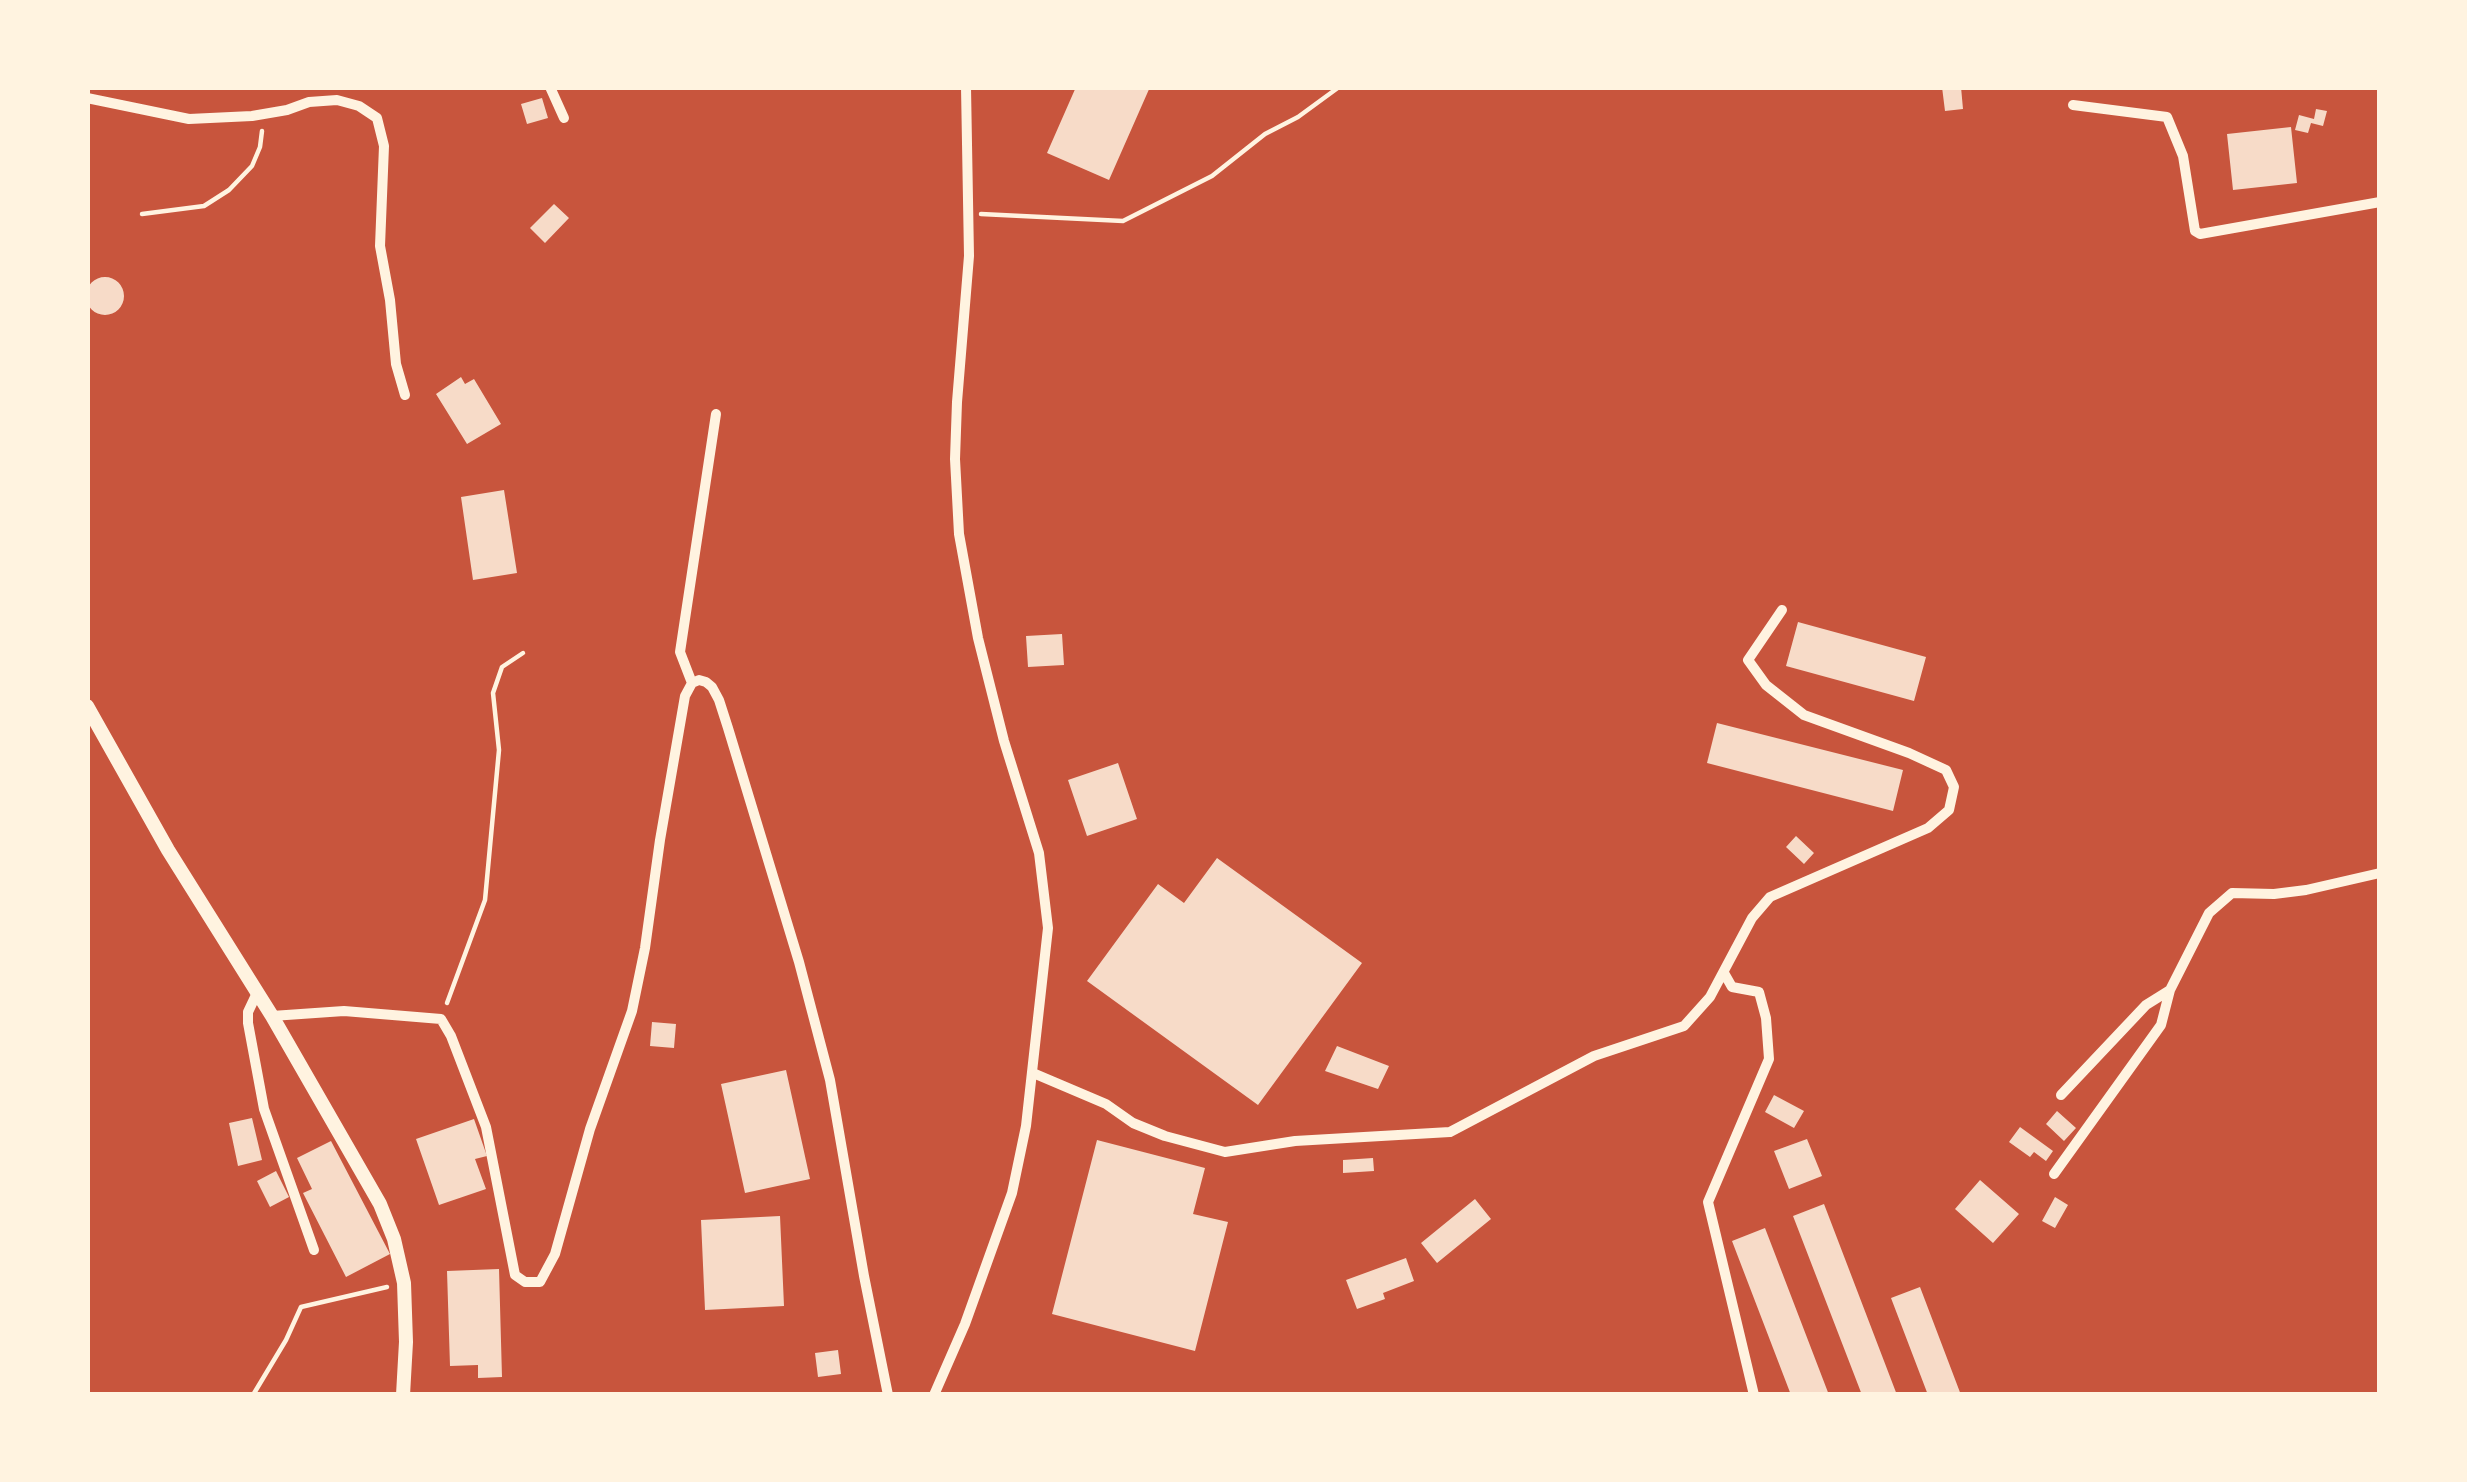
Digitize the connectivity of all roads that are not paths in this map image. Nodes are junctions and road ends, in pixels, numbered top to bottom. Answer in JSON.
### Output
{"nodes":[{"id":1,"x":550,"y":87,"type":"edge"},
{"id":2,"x":966,"y":87,"type":"edge"},
{"id":3,"x":87,"y":98,"type":"edge"},
{"id":4,"x":2073,"y":105,"type":"dead end"},
{"id":5,"x":564,"y":118,"type":"dead end"},
{"id":6,"x":2380,"y":202,"type":"edge"},
{"id":7,"x":405,"y":395,"type":"dead end"},
{"id":8,"x":716,"y":414,"type":"dead end"},
{"id":9,"x":1782,"y":610,"type":"dead end"},
{"id":10,"x":692,"y":683,"type":"junction"},
{"id":11,"x":88,"y":708,"type":"edge"},
{"id":12,"x":2380,"y":873,"type":"edge"},
{"id":13,"x":1724,"y":973,"type":"junction"},
{"id":14,"x":2170,"y":990,"type":"junction"},
{"id":15,"x":257,"y":993,"type":"junction"},
{"id":16,"x":272,"y":1016,"type":"junction"},
{"id":17,"x":1033,"y":1073,"type":"junction"},
{"id":18,"x":2061,"y":1095,"type":"dead end"},
{"id":19,"x":2054,"y":1174,"type":"dead end"},
{"id":20,"x":314,"y":1250,"type":"dead end"},
{"id":21,"x":404,"y":1395,"type":"edge"},
{"id":22,"x":888,"y":1395,"type":"edge"},
{"id":23,"x":934,"y":1395,"type":"edge"},
{"id":24,"x":1754,"y":1395,"type":"edge"}],
"edges":[{"from":1,"to":5,"type":"street"},
{"from":2,"to":17,"type":"street"},
{"from":3,"to":7,"type":"street"},
{"from":4,"to":6,"type":"street"},
{"from":8,"to":10,"type":"street"},
{"from":9,"to":13,"type":"street"},
{"from":10,"to":16,"type":"street"},
{"from":10,"to":22,"type":"street"},
{"from":11,"to":15,"type":"street"},
{"from":12,"to":14,"type":"street"},
{"from":13,"to":17,"type":"street"},
{"from":13,"to":24,"type":"street"},
{"from":14,"to":18,"type":"street"},
{"from":14,"to":19,"type":"street"},
{"from":15,"to":16,"type":"street"},
{"from":15,"to":20,"type":"street"},
{"from":16,"to":21,"type":"street"},
{"from":17,"to":23,"type":"street"}]}
